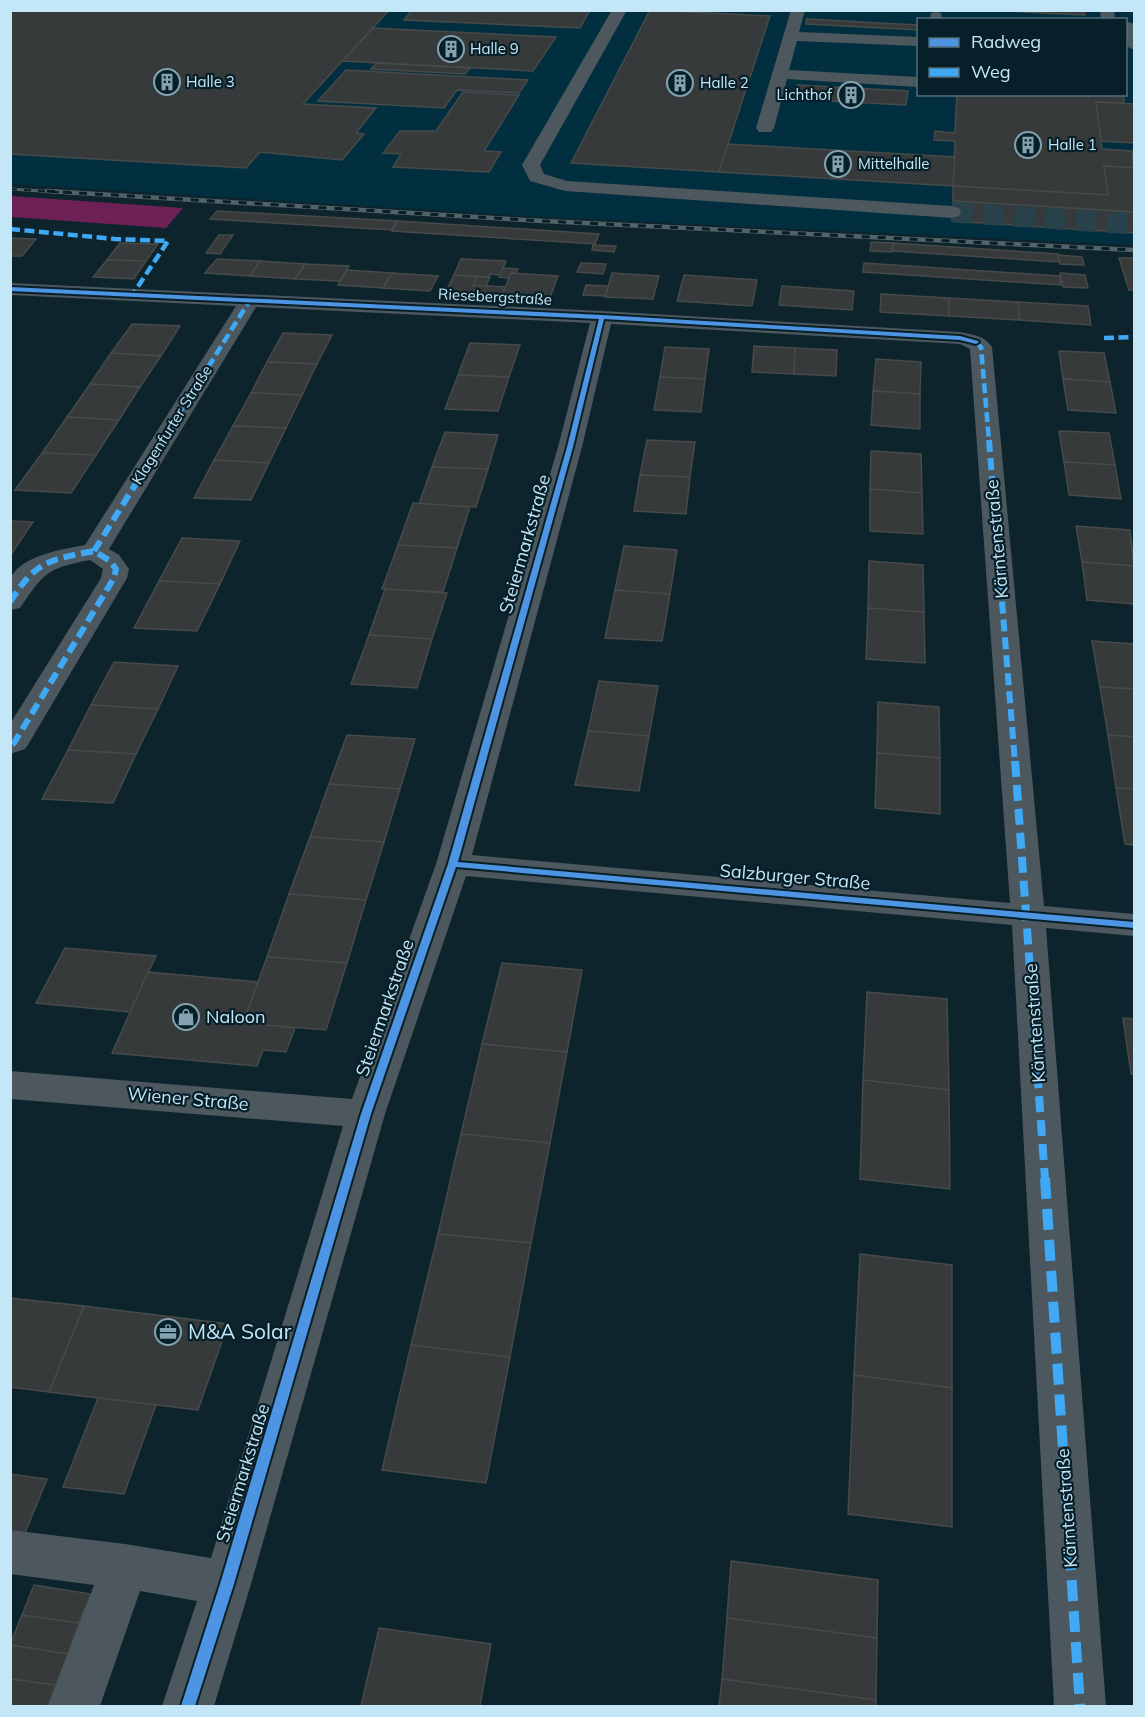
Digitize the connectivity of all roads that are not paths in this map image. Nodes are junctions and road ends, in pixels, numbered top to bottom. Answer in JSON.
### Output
{"nodes":[{"id":1,"x":620,"y":10,"type":"edge"},
{"id":2,"x":798,"y":10,"type":"edge"},
{"id":3,"x":1128,"y":25,"type":"dead end"},
{"id":4,"x":791,"y":36,"type":"junction"},
{"id":5,"x":917,"y":42,"type":"edge"},
{"id":6,"x":1134,"y":46,"type":"edge"},
{"id":7,"x":780,"y":74,"type":"junction"},
{"id":8,"x":917,"y":82,"type":"edge"},
{"id":9,"x":765,"y":128,"type":"dead end"},
{"id":10,"x":952,"y":212,"type":"tunnel mouth"},
{"id":11,"x":10,"y":289,"type":"edge"},
{"id":12,"x":250,"y":300,"type":"junction"},
{"id":13,"x":602,"y":316,"type":"junction"},
{"id":14,"x":976,"y":342,"type":"joint"},
{"id":15,"x":94,"y":551,"type":"junction"},
{"id":16,"x":10,"y":602,"type":"edge"},
{"id":17,"x":10,"y":745,"type":"edge"},
{"id":18,"x":453,"y":864,"type":"junction"},
{"id":19,"x":1028,"y":914,"type":"junction"},
{"id":20,"x":1134,"y":925,"type":"edge"},
{"id":21,"x":10,"y":1084,"type":"edge"},
{"id":22,"x":366,"y":1114,"type":"junction"},
{"id":23,"x":10,"y":1552,"type":"edge"},
{"id":24,"x":125,"y":1566,"type":"junction"},
{"id":25,"x":227,"y":1584,"type":"junction"},
{"id":26,"x":74,"y":1707,"type":"edge"},
{"id":27,"x":188,"y":1707,"type":"edge"},
{"id":28,"x":1080,"y":1707,"type":"edge"}],
"edges":[{"from":1,"to":10,"type":"street"},
{"from":2,"to":4,"type":"street"},
{"from":3,"to":6,"type":"street"},
{"from":4,"to":5,"type":"street"},
{"from":4,"to":7,"type":"street"},
{"from":7,"to":8,"type":"street"},
{"from":7,"to":9,"type":"street"},
{"from":11,"to":12,"type":"street","name":"Riesebergstraße"},
{"from":12,"to":13,"type":"street","name":"Riesebergstraße"},
{"from":12,"to":15,"type":"street","name":"Klagenfurter Straße"},
{"from":13,"to":14,"type":"street","name":"Riesebergstraße"},
{"from":13,"to":18,"type":"street","name":"Steiermarkstraße"},
{"from":14,"to":19,"type":"street","name":"Kärntenstraße"},
{"from":15,"to":16,"type":"street"},
{"from":15,"to":17,"type":"street"},
{"from":18,"to":19,"type":"street","name":"Salzburger Straße"},
{"from":18,"to":22,"type":"street","name":"Steiermarkstraße"},
{"from":19,"to":20,"type":"street","name":"Salzburger Straße"},
{"from":19,"to":28,"type":"street","name":"Kärntenstraße"},
{"from":21,"to":22,"type":"street","name":"Wiener Straße"},
{"from":22,"to":25,"type":"street","name":"Steiermarkstraße"},
{"from":23,"to":24,"type":"street"},
{"from":24,"to":25,"type":"street"},
{"from":24,"to":26,"type":"street"},
{"from":25,"to":27,"type":"street","name":"Steiermarkstraße"}]}
